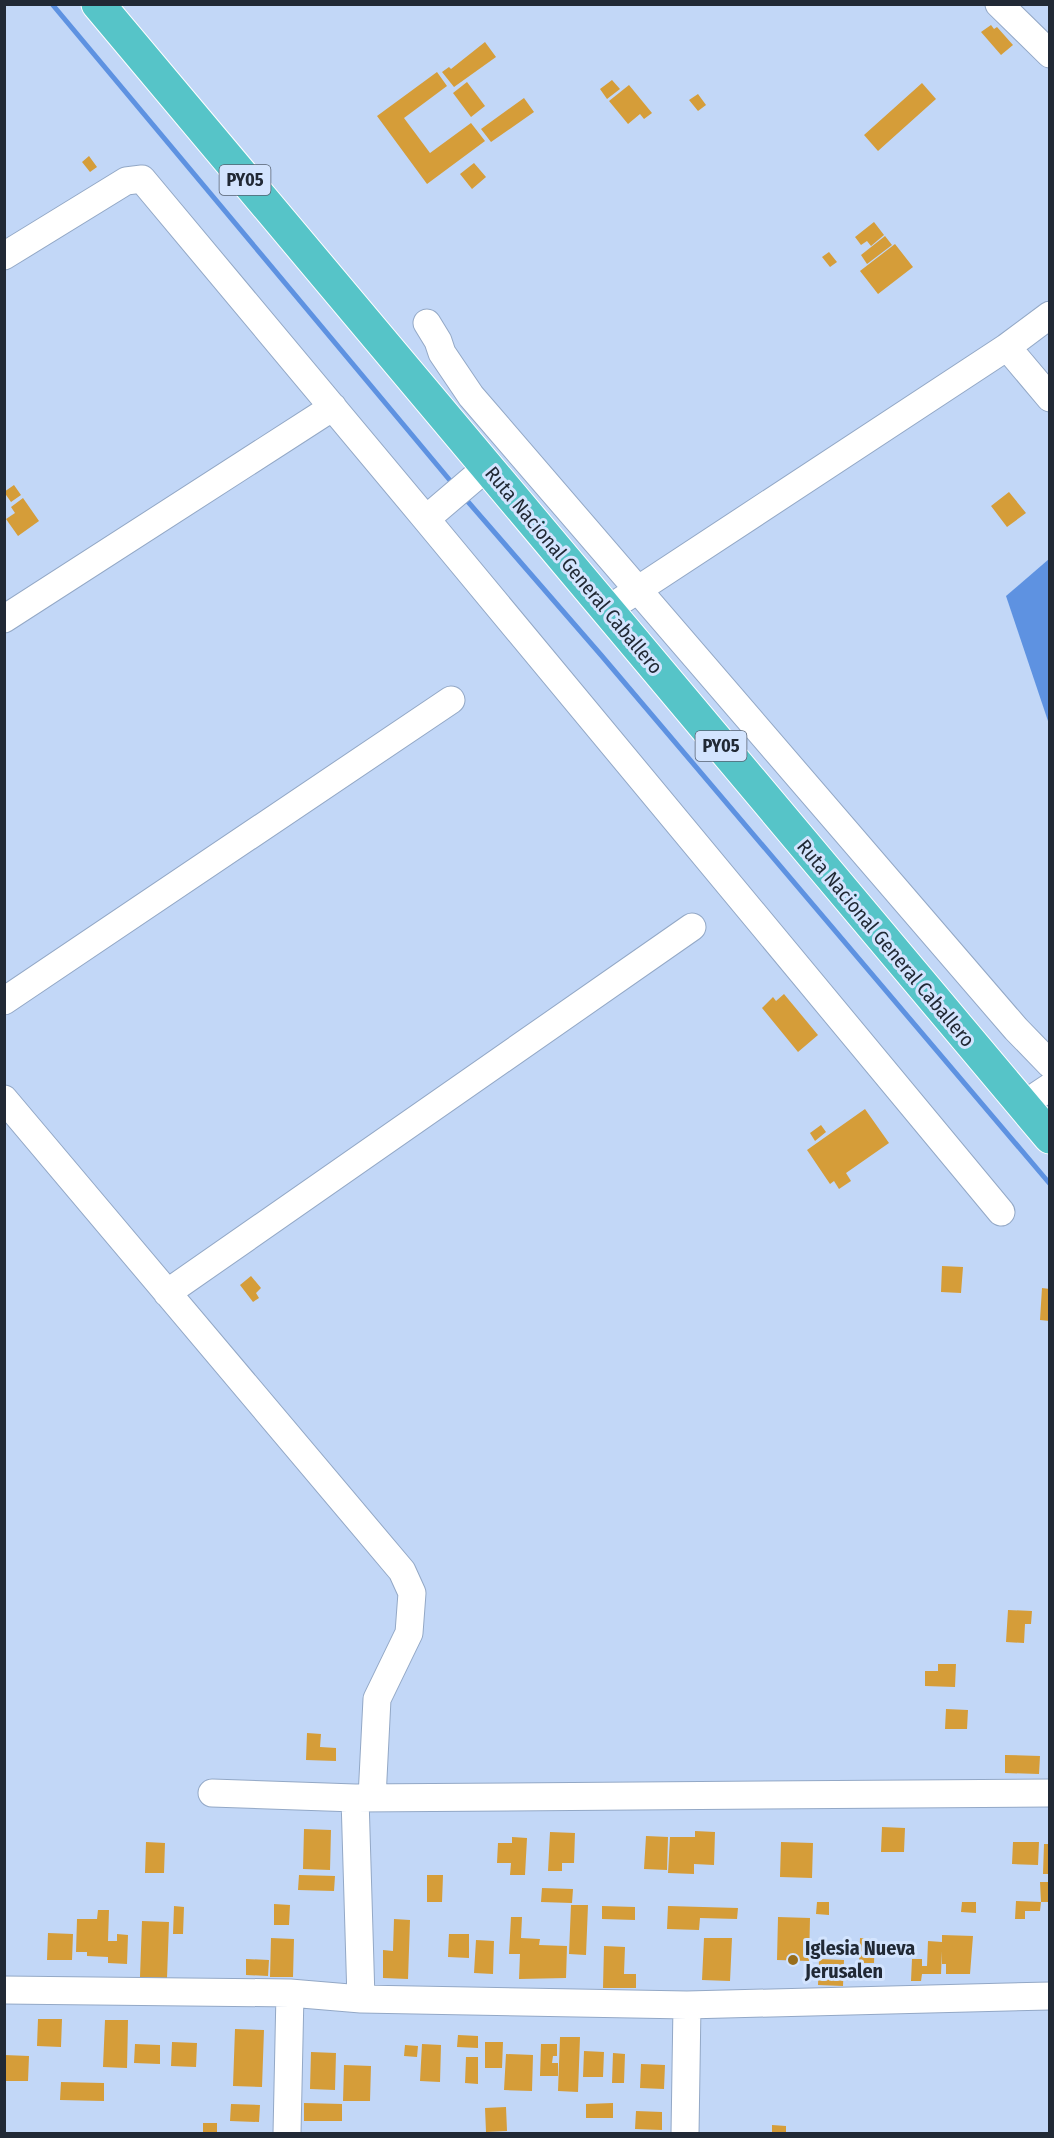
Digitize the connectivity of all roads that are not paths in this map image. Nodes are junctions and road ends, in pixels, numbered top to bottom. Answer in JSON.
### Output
{"nodes":[{"id":1,"x":98,"y":4,"type":"edge"},
{"id":2,"x":999,"y":4,"type":"edge"},
{"id":3,"x":1050,"y":54,"type":"edge"},
{"id":4,"x":4,"y":256,"type":"edge"},
{"id":5,"x":1050,"y":315,"type":"edge"},
{"id":6,"x":427,"y":323,"type":"dead end"},
{"id":7,"x":1007,"y":347,"type":"junction"},
{"id":8,"x":1050,"y":398,"type":"edge"},
{"id":9,"x":333,"y":407,"type":"junction"},
{"id":10,"x":478,"y":475,"type":"junction"},
{"id":11,"x":433,"y":513,"type":"junction"},
{"id":12,"x":638,"y":590,"type":"junction"},
{"id":13,"x":607,"y":610,"type":"junction"},
{"id":14,"x":4,"y":619,"type":"edge"},
{"id":15,"x":451,"y":700,"type":"dead end"},
{"id":16,"x":692,"y":927,"type":"dead end"},
{"id":17,"x":4,"y":1001,"type":"edge"},
{"id":18,"x":1050,"y":1064,"type":"edge"},
{"id":19,"x":1050,"y":1087,"type":"edge"},
{"id":20,"x":4,"y":1099,"type":"edge"},
{"id":21,"x":1023,"y":1105,"type":"junction"},
{"id":22,"x":1050,"y":1137,"type":"edge"},
{"id":23,"x":1001,"y":1212,"type":"dead end"},
{"id":24,"x":167,"y":1293,"type":"junction"},
{"id":25,"x":212,"y":1792,"type":"dead end"},
{"id":26,"x":1050,"y":1793,"type":"edge"},
{"id":27,"x":364,"y":1798,"type":"junction"},
{"id":28,"x":4,"y":1990,"type":"edge"},
{"id":29,"x":290,"y":1993,"type":"junction"},
{"id":30,"x":1050,"y":1996,"type":"edge"},
{"id":31,"x":361,"y":1999,"type":"junction"},
{"id":32,"x":687,"y":2005,"type":"junction"},
{"id":33,"x":287,"y":2133,"type":"edge"},
{"id":34,"x":685,"y":2133,"type":"edge"}],
"edges":[{"from":1,"to":10,"type":"highway","name":"Ruta Nacional General Caballero","number":"PY05"},
{"from":2,"to":3,"type":"street"},
{"from":4,"to":9,"type":"street"},
{"from":5,"to":7,"type":"street"},
{"from":6,"to":12,"type":"street"},
{"from":7,"to":8,"type":"street"},
{"from":7,"to":12,"type":"street"},
{"from":9,"to":11,"type":"street"},
{"from":9,"to":14,"type":"street"},
{"from":10,"to":11,"type":"street"},
{"from":10,"to":13,"type":"highway","name":"Ruta Nacional General Caballero","number":"PY05"},
{"from":11,"to":23,"type":"street"},
{"from":12,"to":13,"type":"street"},
{"from":12,"to":18,"type":"street"},
{"from":13,"to":21,"type":"highway","name":"Ruta Nacional General Caballero","number":"PY05"},
{"from":15,"to":17,"type":"street"},
{"from":16,"to":24,"type":"street"},
{"from":19,"to":21,"type":"street"},
{"from":20,"to":24,"type":"street"},
{"from":21,"to":22,"type":"highway","name":"Ruta Nacional General Caballero","number":"PY05"},
{"from":24,"to":27,"type":"street"},
{"from":25,"to":27,"type":"street"},
{"from":26,"to":27,"type":"street"},
{"from":27,"to":31,"type":"street"},
{"from":28,"to":29,"type":"street"},
{"from":29,"to":31,"type":"street"},
{"from":29,"to":33,"type":"street"},
{"from":30,"to":32,"type":"street"},
{"from":31,"to":32,"type":"street"},
{"from":32,"to":34,"type":"street"}]}
